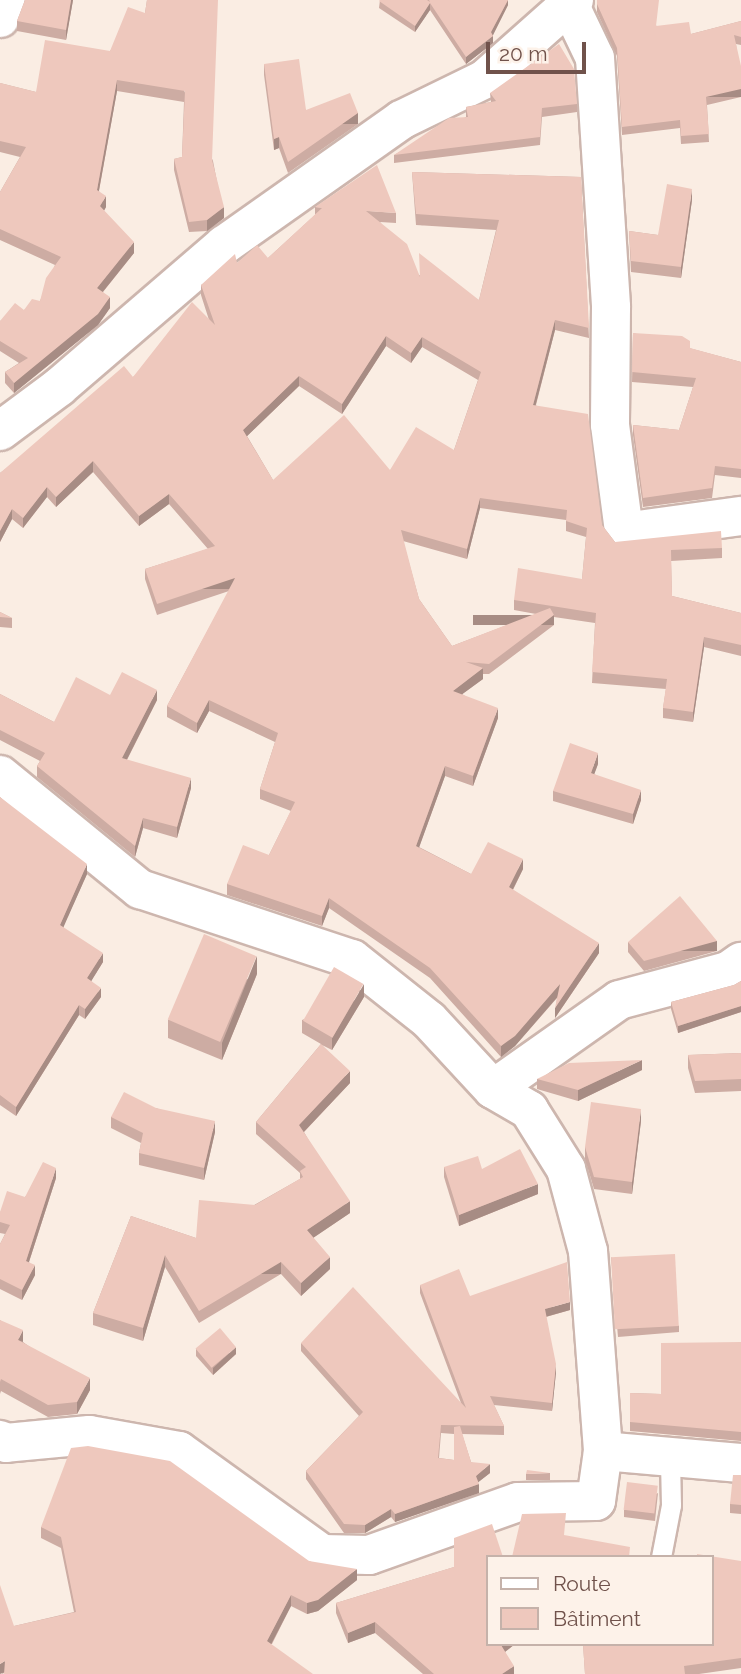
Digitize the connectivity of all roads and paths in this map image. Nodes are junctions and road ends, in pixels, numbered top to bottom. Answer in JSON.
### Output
{"nodes":[{"id":1,"x":6,"y":0,"type":"edge"},
{"id":2,"x":572,"y":4,"type":"edge"},
{"id":3,"x":0,"y":18,"type":"edge"},
{"id":4,"x":0,"y":431,"type":"edge"},
{"id":5,"x":741,"y":516,"type":"edge"},
{"id":6,"x":0,"y":775,"type":"edge"},
{"id":7,"x":741,"y":962,"type":"edge"},
{"id":8,"x":493,"y":1088,"type":"junction"},
{"id":9,"x":0,"y":1440,"type":"edge"},
{"id":10,"x":603,"y":1451,"type":"junction"},
{"id":11,"x":670,"y":1460,"type":"junction"},
{"id":12,"x":741,"y":1462,"type":"edge"},
{"id":13,"x":661,"y":1555,"type":"edge"}],
"edges":[{"from":1,"to":3,"type":"street"},
{"from":2,"to":4,"type":"street"},
{"from":2,"to":5,"type":"street"},
{"from":6,"to":8,"type":"street"},
{"from":7,"to":8,"type":"street"},
{"from":8,"to":10,"type":"street"},
{"from":9,"to":10,"type":"street"},
{"from":10,"to":11,"type":"street"},
{"from":11,"to":12,"type":"street"},
{"from":11,"to":13,"type":"lane"}]}
